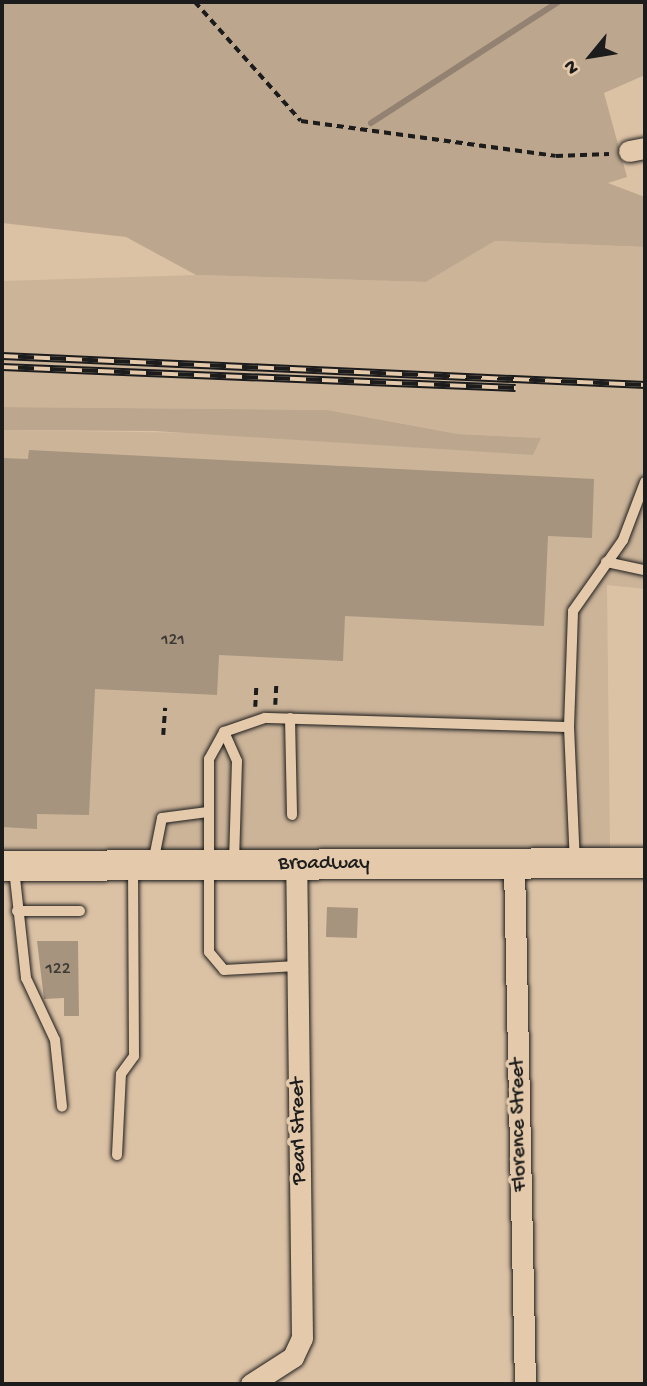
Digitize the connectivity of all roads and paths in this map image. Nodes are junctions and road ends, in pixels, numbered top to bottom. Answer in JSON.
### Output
{"nodes":[{"id":1,"x":195,"y":2,"type":"edge"},
{"id":2,"x":637,"y":150,"type":"edge"},
{"id":3,"x":645,"y":482,"type":"edge"},
{"id":4,"x":606,"y":562,"type":"junction"},
{"id":5,"x":645,"y":569,"type":"edge"},
{"id":6,"x":256,"y":685,"type":"dead end"},
{"id":7,"x":165,"y":708,"type":"dead end"},
{"id":8,"x":290,"y":718,"type":"junction"},
{"id":9,"x":254,"y":719,"type":"junction"},
{"id":10,"x":569,"y":727,"type":"junction"},
{"id":11,"x":224,"y":732,"type":"junction"},
{"id":12,"x":163,"y":735,"type":"dead end"},
{"id":13,"x":208,"y":811,"type":"junction"},
{"id":14,"x":292,"y":815,"type":"dead end"},
{"id":15,"x":645,"y":863,"type":"edge"},
{"id":16,"x":575,"y":864,"type":"junction"},
{"id":17,"x":143,"y":865,"type":"junction"},
{"id":18,"x":221,"y":865,"type":"junction"},
{"id":19,"x":514,"y":865,"type":"junction"},
{"id":20,"x":8,"y":866,"type":"edge"},
{"id":21,"x":296,"y":866,"type":"junction"},
{"id":22,"x":17,"y":911,"type":"junction"},
{"id":23,"x":80,"y":911,"type":"dead end"},
{"id":24,"x":297,"y":965,"type":"junction"},
{"id":25,"x":62,"y":1107,"type":"dead end"},
{"id":26,"x":117,"y":1155,"type":"dead end"},
{"id":27,"x":285,"y":1376,"type":"edge"},
{"id":28,"x":251,"y":1384,"type":"edge"},
{"id":29,"x":525,"y":1384,"type":"edge"}],
"edges":[{"from":1,"to":2,"type":"path"},
{"from":3,"to":4,"type":"lane"},
{"from":4,"to":5,"type":"lane"},
{"from":4,"to":10,"type":"lane"},
{"from":6,"to":9,"type":"path"},
{"from":7,"to":12,"type":"path"},
{"from":8,"to":9,"type":"lane"},
{"from":8,"to":10,"type":"lane"},
{"from":8,"to":14,"type":"lane"},
{"from":9,"to":11,"type":"lane"},
{"from":10,"to":16,"type":"lane"},
{"from":11,"to":13,"type":"lane"},
{"from":11,"to":18,"type":"lane"},
{"from":13,"to":17,"type":"lane"},
{"from":13,"to":18,"type":"lane"},
{"from":15,"to":16,"type":"street","name":"Broadway"},
{"from":16,"to":19,"type":"street","name":"Broadway"},
{"from":17,"to":18,"type":"street","name":"Broadway"},
{"from":17,"to":20,"type":"street","name":"Broadway"},
{"from":17,"to":26,"type":"lane"},
{"from":18,"to":21,"type":"street","name":"Broadway"},
{"from":18,"to":24,"type":"lane"},
{"from":19,"to":21,"type":"street","name":"Broadway"},
{"from":19,"to":29,"type":"street","name":"Florence Street"},
{"from":20,"to":22,"type":"lane"},
{"from":21,"to":24,"type":"street","name":"Pearl Street"},
{"from":22,"to":23,"type":"lane"},
{"from":22,"to":25,"type":"lane"},
{"from":24,"to":27,"type":"street","name":"Pearl Street"},
{"from":27,"to":28,"type":"street"}]}
